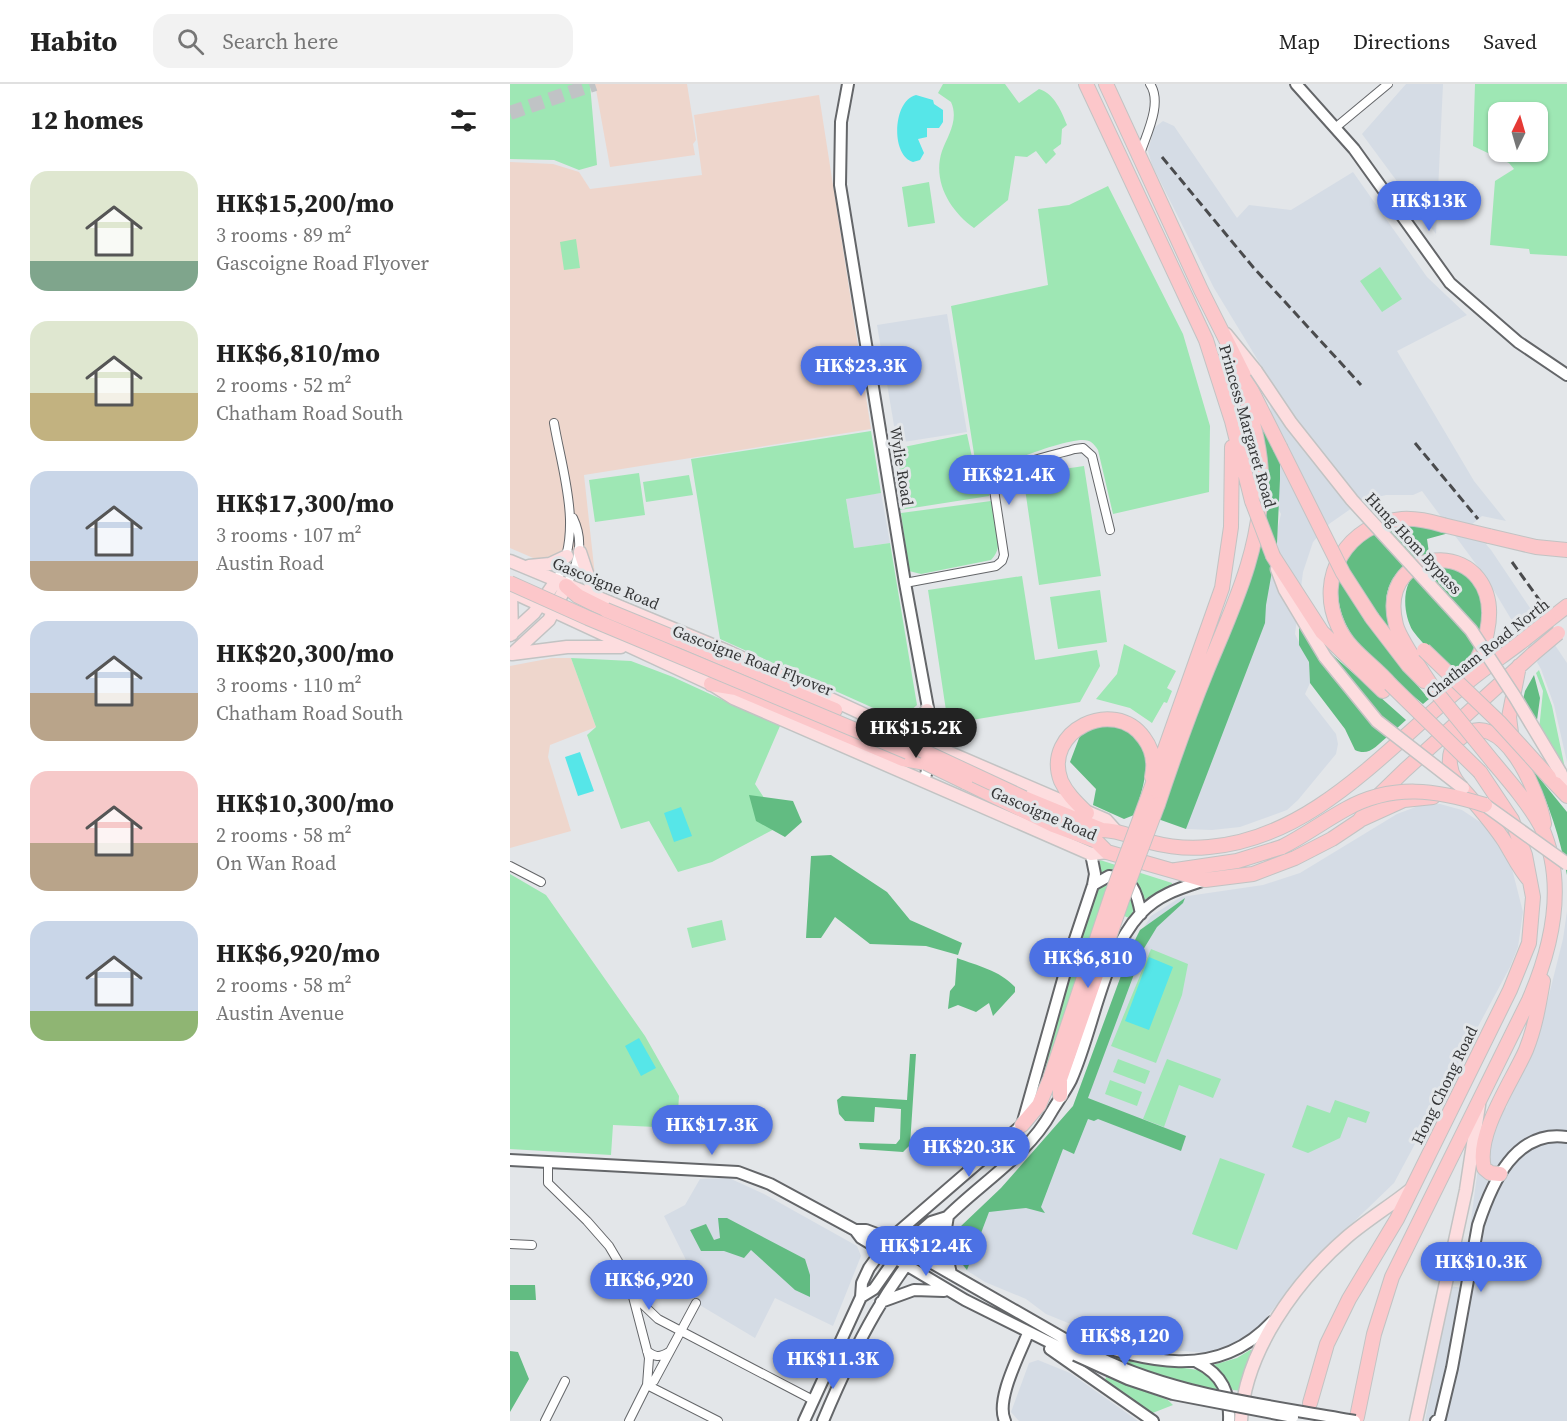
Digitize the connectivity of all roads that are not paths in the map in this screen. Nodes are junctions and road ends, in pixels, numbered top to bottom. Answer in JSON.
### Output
{"nodes":[{"id":1,"x":848,"y":84,"type":"edge"},
{"id":2,"x":1086,"y":84,"type":"edge"},
{"id":3,"x":1106,"y":84,"type":"edge"},
{"id":4,"x":1150,"y":84,"type":"edge"},
{"id":5,"x":1296,"y":84,"type":"edge"},
{"id":6,"x":1388,"y":84,"type":"edge"},
{"id":7,"x":1335,"y":128,"type":"junction"},
{"id":8,"x":1140,"y":154,"type":"junction"},
{"id":9,"x":1223,"y":331,"type":"junction"},
{"id":10,"x":1237,"y":362,"type":"junction"},
{"id":11,"x":1567,"y":375,"type":"edge"},
{"id":12,"x":1232,"y":421,"type":"junction"},
{"id":13,"x":554,"y":423,"type":"dead end"},
{"id":14,"x":571,"y":514,"type":"junction"},
{"id":15,"x":1110,"y":530,"type":"dead end"},
{"id":16,"x":1567,"y":550,"type":"edge"},
{"id":17,"x":580,"y":552,"type":"junction"},
{"id":18,"x":567,"y":556,"type":"junction"},
{"id":19,"x":1273,"y":556,"type":"junction"},
{"id":20,"x":513,"y":567,"type":"edge"},
{"id":21,"x":510,"y":583,"type":"edge"},
{"id":22,"x":905,"y":583,"type":"junction"},
{"id":23,"x":561,"y":584,"type":"junction"},
{"id":24,"x":510,"y":591,"type":"edge"},
{"id":25,"x":595,"y":597,"type":"junction"},
{"id":26,"x":540,"y":605,"type":"junction"},
{"id":27,"x":1567,"y":606,"type":"edge"},
{"id":28,"x":554,"y":612,"type":"junction"},
{"id":29,"x":1562,"y":630,"type":"edge"},
{"id":30,"x":511,"y":634,"type":"edge"},
{"id":31,"x":631,"y":648,"type":"junction"},
{"id":32,"x":511,"y":654,"type":"edge"},
{"id":33,"x":1416,"y":658,"type":"junction"},
{"id":34,"x":1519,"y":666,"type":"junction"},
{"id":35,"x":711,"y":684,"type":"junction"},
{"id":36,"x":1464,"y":685,"type":"junction"},
{"id":37,"x":787,"y":690,"type":"junction"},
{"id":38,"x":927,"y":710,"type":"junction"},
{"id":39,"x":897,"y":729,"type":"junction"},
{"id":40,"x":1445,"y":730,"type":"junction"},
{"id":41,"x":935,"y":746,"type":"junction"},
{"id":42,"x":1514,"y":753,"type":"junction"},
{"id":43,"x":926,"y":763,"type":"junction"},
{"id":44,"x":924,"y":780,"type":"junction"},
{"id":45,"x":1567,"y":787,"type":"edge"},
{"id":46,"x":1567,"y":796,"type":"edge"},
{"id":47,"x":1152,"y":802,"type":"junction"},
{"id":48,"x":1021,"y":803,"type":"junction"},
{"id":49,"x":1485,"y":805,"type":"junction"},
{"id":50,"x":1087,"y":813,"type":"junction"},
{"id":51,"x":1359,"y":821,"type":"junction"},
{"id":52,"x":1491,"y":821,"type":"junction"},
{"id":53,"x":1115,"y":830,"type":"junction"},
{"id":54,"x":1546,"y":836,"type":"junction"},
{"id":55,"x":1107,"y":852,"type":"junction"},
{"id":56,"x":1091,"y":854,"type":"junction"},
{"id":57,"x":1567,"y":864,"type":"edge"},
{"id":58,"x":510,"y":866,"type":"edge"},
{"id":59,"x":1171,"y":871,"type":"junction"},
{"id":60,"x":1205,"y":880,"type":"junction"},
{"id":61,"x":541,"y":882,"type":"dead end"},
{"id":62,"x":1531,"y":882,"type":"junction"},
{"id":63,"x":1093,"y":885,"type":"junction"},
{"id":64,"x":1117,"y":896,"type":"junction"},
{"id":65,"x":1141,"y":914,"type":"junction"},
{"id":66,"x":1546,"y":960,"type":"junction"},
{"id":67,"x":1060,"y":1095,"type":"junction"},
{"id":68,"x":1479,"y":1101,"type":"junction"},
{"id":69,"x":1022,"y":1125,"type":"junction"},
{"id":70,"x":1567,"y":1137,"type":"edge"},
{"id":71,"x":510,"y":1160,"type":"edge"},
{"id":72,"x":548,"y":1162,"type":"junction"},
{"id":73,"x":1500,"y":1174,"type":"junction"},
{"id":74,"x":1410,"y":1190,"type":"junction"},
{"id":75,"x":948,"y":1216,"type":"junction"},
{"id":76,"x":855,"y":1230,"type":"junction"},
{"id":77,"x":890,"y":1239,"type":"junction"},
{"id":78,"x":510,"y":1244,"type":"edge"},
{"id":79,"x":532,"y":1245,"type":"dead end"},
{"id":80,"x":904,"y":1246,"type":"junction"},
{"id":81,"x":890,"y":1254,"type":"junction"},
{"id":82,"x":915,"y":1254,"type":"junction"},
{"id":83,"x":906,"y":1266,"type":"junction"},
{"id":84,"x":951,"y":1274,"type":"junction"},
{"id":85,"x":948,"y":1291,"type":"junction"},
{"id":86,"x":632,"y":1293,"type":"junction"},
{"id":87,"x":861,"y":1297,"type":"junction"},
{"id":88,"x":696,"y":1303,"type":"dead end"},
{"id":89,"x":881,"y":1303,"type":"junction"},
{"id":90,"x":1276,"y":1317,"type":"junction"},
{"id":91,"x":658,"y":1320,"type":"junction"},
{"id":92,"x":680,"y":1331,"type":"junction"},
{"id":93,"x":1028,"y":1333,"type":"junction"},
{"id":94,"x":641,"y":1334,"type":"junction"},
{"id":95,"x":1060,"y":1334,"type":"junction"},
{"id":96,"x":647,"y":1351,"type":"junction"},
{"id":97,"x":670,"y":1352,"type":"junction"},
{"id":98,"x":1080,"y":1352,"type":"junction"},
{"id":99,"x":1197,"y":1362,"type":"junction"},
{"id":100,"x":565,"y":1382,"type":"dead end"},
{"id":101,"x":647,"y":1385,"type":"junction"},
{"id":102,"x":813,"y":1400,"type":"junction"},
{"id":103,"x":1310,"y":1403,"type":"dead end"},
{"id":104,"x":1356,"y":1419,"type":"edge"},
{"id":105,"x":1439,"y":1420,"type":"edge"},
{"id":106,"x":545,"y":1421,"type":"edge"},
{"id":107,"x":629,"y":1421,"type":"edge"},
{"id":108,"x":718,"y":1421,"type":"edge"},
{"id":109,"x":804,"y":1421,"type":"edge"},
{"id":110,"x":822,"y":1421,"type":"edge"},
{"id":111,"x":1005,"y":1421,"type":"edge"},
{"id":112,"x":1153,"y":1421,"type":"edge"},
{"id":113,"x":1228,"y":1421,"type":"edge"},
{"id":114,"x":1241,"y":1421,"type":"edge"},
{"id":115,"x":1317,"y":1421,"type":"edge"},
{"id":116,"x":1416,"y":1421,"type":"edge"}],
"edges":[{"from":1,"to":22,"type":"main road","name":"Wylie Road"},
{"from":2,"to":12,"type":"highway","name":"Princess Margaret Road"},
{"from":3,"to":8,"type":"highway","name":"Princess Margaret Road"},
{"from":4,"to":8,"type":"street"},
{"from":5,"to":7,"type":"main road"},
{"from":6,"to":7,"type":"street"},
{"from":7,"to":11,"type":"main road"},
{"from":8,"to":9,"type":"highway","name":"Princess Margaret Road"},
{"from":9,"to":10,"type":"highway","name":"Princess Margaret Road"},
{"from":9,"to":45,"type":"main road","name":"Hung Hom Bypass","bridge":true},
{"from":10,"to":33,"type":"highway","name":"Princess Margaret Road","bridge":true},
{"from":10,"to":47,"type":"highway"},
{"from":12,"to":19,"type":"highway","name":"Princess Margaret Road","bridge":true},
{"from":12,"to":47,"type":"highway"},
{"from":13,"to":14,"type":"street"},
{"from":14,"to":17,"type":"street"},
{"from":14,"to":18,"type":"street"},
{"from":15,"to":22,"type":"street"},
{"from":16,"to":40,"type":"highway","bridge":true},
{"from":17,"to":23,"type":"street"},
{"from":17,"to":25,"type":"main road"},
{"from":18,"to":20,"type":"main road"},
{"from":18,"to":23,"type":"street"},
{"from":19,"to":40,"type":"highway","name":"Princess Margaret Road","bridge":true},
{"from":19,"to":49,"type":"main road","bridge":true},
{"from":20,"to":23,"type":"main road","name":"Gascoigne Road"},
{"from":20,"to":37,"type":"highway","name":"Gascoigne Road Flyover"},
{"from":21,"to":43,"type":"highway","name":"Gascoigne Road Flyover","bridge":true},
{"from":22,"to":38,"type":"main road","name":"Wylie Road"},
{"from":23,"to":25,"type":"main road","name":"Gascoigne Road"},
{"from":23,"to":26,"type":"main road"},
{"from":23,"to":28,"type":"main road"},
{"from":23,"to":37,"type":"highway","bridge":true},
{"from":24,"to":26,"type":"main road","name":"Gascoigne Road"},
{"from":24,"to":30,"type":"main road"},
{"from":25,"to":39,"type":"main road","name":"Gascoigne Road"},
{"from":26,"to":28,"type":"main road","name":"Gascoigne Road"},
{"from":26,"to":30,"type":"main road"},
{"from":27,"to":36,"type":"highway","name":"Chatham Road North","bridge":true},
{"from":28,"to":31,"type":"main road","name":"Gascoigne Road"},
{"from":28,"to":32,"type":"main road"},
{"from":29,"to":34,"type":"highway","name":"Chatham Road North","bridge":true},
{"from":31,"to":32,"type":"main road"},
{"from":31,"to":35,"type":"main road","name":"Gascoigne Road"},
{"from":33,"to":36,"type":"highway"},
{"from":33,"to":46,"type":"highway","bridge":true},
{"from":33,"to":54,"type":"highway","bridge":true},
{"from":34,"to":40,"type":"highway","name":"Chatham Road North"},
{"from":34,"to":42,"type":"highway"},
{"from":35,"to":43,"type":"highway"},
{"from":35,"to":44,"type":"main road","name":"Gascoigne Road"},
{"from":36,"to":53,"type":"highway","name":"Chatham Road North"},
{"from":37,"to":48,"type":"highway","name":"Gascoigne Road Flyover","bridge":true},
{"from":38,"to":39,"type":"main road"},
{"from":38,"to":41,"type":"main road","name":"Wylie Road"},
{"from":39,"to":41,"type":"main road","name":"Gascoigne Road"},
{"from":40,"to":51,"type":"highway","name":"Chatham Road North"},
{"from":40,"to":62,"type":"highway","name":"Hong Chong Road","bridge":true},
{"from":41,"to":44,"type":"main road"},
{"from":41,"to":50,"type":"main road","name":"Gascoigne Road"},
{"from":42,"to":52,"type":"highway"},
{"from":42,"to":54,"type":"highway"},
{"from":43,"to":48,"type":"highway","name":"Gascoigne Road Flyover","bridge":true},
{"from":44,"to":56,"type":"main road","name":"Gascoigne Road"},
{"from":47,"to":50,"type":"highway"},
{"from":47,"to":64,"type":"highway","bridge":true},
{"from":48,"to":53,"type":"highway","name":"Gascoigne Road Flyover"},
{"from":48,"to":55,"type":"highway","name":"Gascoigne Road Flyover"},
{"from":49,"to":57,"type":"main road","bridge":true},
{"from":49,"to":59,"type":"highway","bridge":true},
{"from":50,"to":53,"type":"main road","name":"Gascoigne Road"},
{"from":51,"to":52,"type":"highway"},
{"from":51,"to":60,"type":"highway"},
{"from":52,"to":62,"type":"highway"},
{"from":54,"to":66,"type":"highway"},
{"from":55,"to":56,"type":"main road","name":"Gascoigne Road"},
{"from":55,"to":59,"type":"highway","name":"Gascoigne Road Flyover"},
{"from":56,"to":63,"type":"main road"},
{"from":58,"to":61,"type":"street"},
{"from":59,"to":60,"type":"highway","name":"Gascoigne Road Flyover"},
{"from":60,"to":65,"type":"main road"},
{"from":62,"to":74,"type":"highway","name":"Hong Chong Road"},
{"from":63,"to":65,"type":"main road"},
{"from":63,"to":69,"type":"main road"},
{"from":64,"to":67,"type":"highway"},
{"from":64,"to":69,"type":"highway"},
{"from":65,"to":67,"type":"main road"},
{"from":66,"to":68,"type":"highway"},
{"from":66,"to":73,"type":"highway"},
{"from":67,"to":75,"type":"main road"},
{"from":68,"to":104,"type":"highway"},
{"from":68,"to":116,"type":"main road"},
{"from":69,"to":77,"type":"main road"},
{"from":70,"to":73,"type":"main road"},
{"from":71,"to":72,"type":"main road"},
{"from":72,"to":76,"type":"main road"},
{"from":72,"to":86,"type":"street"},
{"from":73,"to":105,"type":"main road"},
{"from":74,"to":90,"type":"main road","name":"Hong Chong Road"},
{"from":74,"to":103,"type":"highway"},
{"from":75,"to":80,"type":"main road"},
{"from":75,"to":82,"type":"main road"},
{"from":75,"to":84,"type":"main road"},
{"from":76,"to":77,"type":"main road"},
{"from":76,"to":81,"type":"main road"},
{"from":77,"to":80,"type":"main road"},
{"from":77,"to":81,"type":"main road"},
{"from":78,"to":79,"type":"street"},
{"from":80,"to":81,"type":"main road"},
{"from":80,"to":82,"type":"main road"},
{"from":81,"to":82,"type":"main road"},
{"from":81,"to":83,"type":"main road"},
{"from":81,"to":87,"type":"main road"},
{"from":81,"to":87,"type":"main road"},
{"from":82,"to":83,"type":"main road"},
{"from":82,"to":84,"type":"main road"},
{"from":83,"to":85,"type":"main road"},
{"from":83,"to":89,"type":"main road"},
{"from":84,"to":95,"type":"main road"},
{"from":85,"to":89,"type":"main road"},
{"from":85,"to":93,"type":"main road"},
{"from":86,"to":91,"type":"street"},
{"from":86,"to":94,"type":"street"},
{"from":87,"to":102,"type":"main road"},
{"from":88,"to":92,"type":"street"},
{"from":89,"to":110,"type":"main road"},
{"from":90,"to":99,"type":"main road"},
{"from":90,"to":114,"type":"main road","name":"Hong Chong Road"},
{"from":91,"to":92,"type":"street"},
{"from":91,"to":94,"type":"street"},
{"from":92,"to":97,"type":"street"},
{"from":92,"to":102,"type":"street"},
{"from":93,"to":98,"type":"main road"},
{"from":93,"to":111,"type":"main road"},
{"from":93,"to":112,"type":"main road"},
{"from":94,"to":96,"type":"street"},
{"from":95,"to":98,"type":"main road"},
{"from":95,"to":99,"type":"main road"},
{"from":96,"to":97,"type":"street"},
{"from":96,"to":101,"type":"street"},
{"from":97,"to":101,"type":"street"},
{"from":98,"to":104,"type":"main road","bridge":true},
{"from":98,"to":115,"type":"main road","bridge":true},
{"from":99,"to":113,"type":"main road"},
{"from":100,"to":106,"type":"street"},
{"from":101,"to":107,"type":"street"},
{"from":101,"to":108,"type":"street"},
{"from":102,"to":109,"type":"main road"}]}
